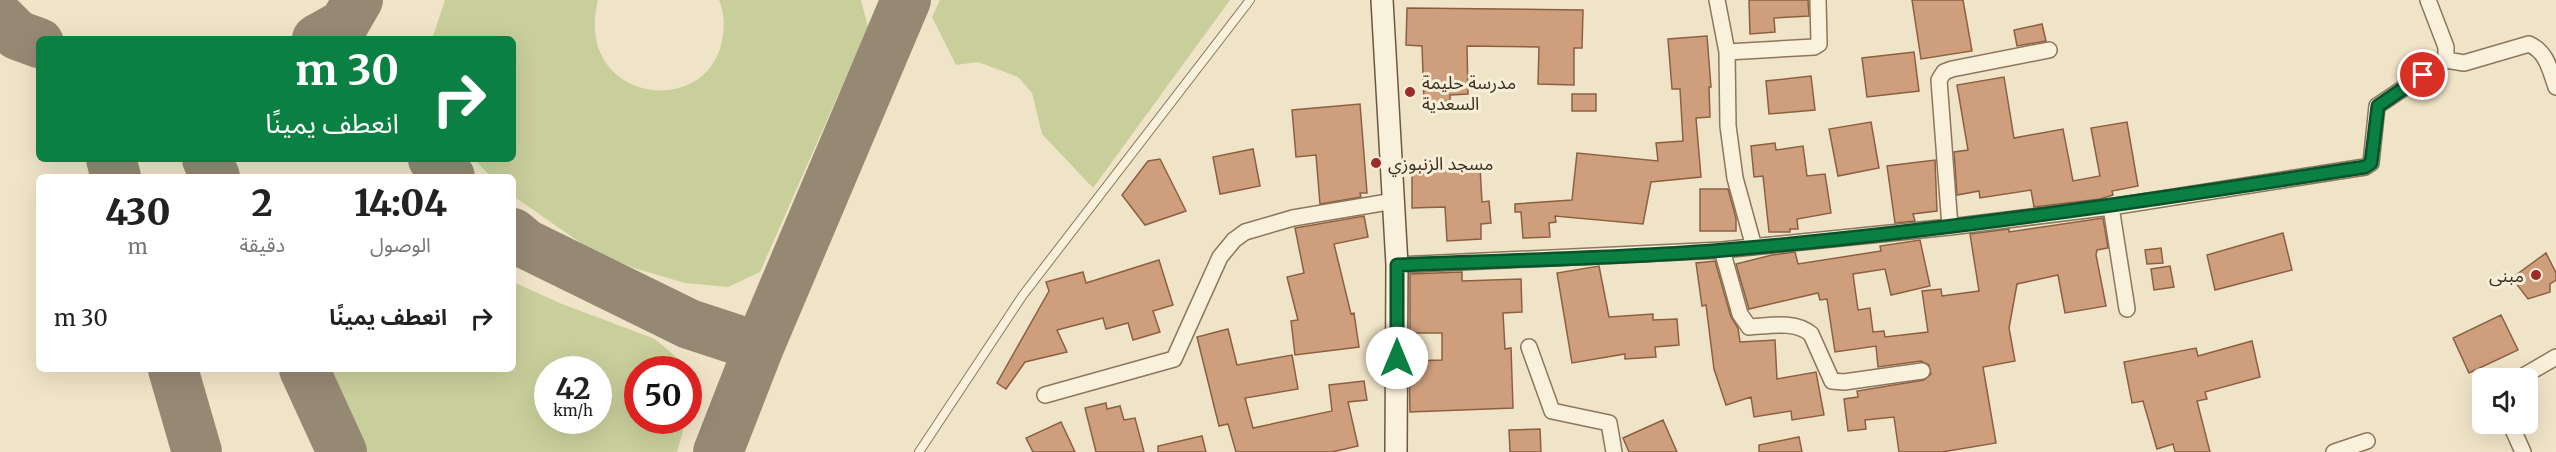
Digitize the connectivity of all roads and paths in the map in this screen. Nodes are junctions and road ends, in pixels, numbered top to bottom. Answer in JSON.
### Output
{"nodes":[{"id":1,"x":1250,"y":0,"type":"edge"},
{"id":2,"x":1382,"y":0,"type":"edge"},
{"id":3,"x":1717,"y":0,"type":"edge"},
{"id":4,"x":1818,"y":0,"type":"edge"},
{"id":5,"x":2428,"y":0,"type":"edge"},
{"id":6,"x":2049,"y":50,"type":"dead end"},
{"id":7,"x":1727,"y":52,"type":"junction"},
{"id":8,"x":2446,"y":60,"type":"junction"},
{"id":9,"x":2556,"y":87,"type":"edge"},
{"id":10,"x":1394,"y":201,"type":"junction"},
{"id":11,"x":2110,"y":207,"type":"junction"},
{"id":12,"x":1950,"y":227,"type":"junction"},
{"id":13,"x":1754,"y":247,"type":"junction"},
{"id":14,"x":1722,"y":250,"type":"junction"},
{"id":15,"x":1397,"y":265,"type":"junction"},
{"id":16,"x":2127,"y":309,"type":"dead end"},
{"id":17,"x":1529,"y":347,"type":"dead end"},
{"id":18,"x":2556,"y":357,"type":"edge"},
{"id":19,"x":2537,"y":368,"type":"edge"},
{"id":20,"x":1922,"y":371,"type":"dead end"},
{"id":21,"x":1045,"y":394,"type":"dead end"},
{"id":22,"x":2515,"y":434,"type":"edge"},
{"id":23,"x":2367,"y":441,"type":"dead end"},
{"id":24,"x":919,"y":452,"type":"edge"},
{"id":25,"x":1396,"y":452,"type":"edge"},
{"id":26,"x":1614,"y":452,"type":"edge"},
{"id":27,"x":2334,"y":452,"type":"edge"},
{"id":28,"x":2523,"y":452,"type":"edge"}],
"edges":[{"from":1,"to":24,"type":"lane"},
{"from":2,"to":10,"type":"main road"},
{"from":3,"to":7,"type":"street"},
{"from":4,"to":7,"type":"street"},
{"from":5,"to":8,"type":"street"},
{"from":6,"to":12,"type":"street"},
{"from":7,"to":13,"type":"street"},
{"from":8,"to":9,"type":"street"},
{"from":8,"to":11,"type":"street"},
{"from":10,"to":15,"type":"main road"},
{"from":10,"to":21,"type":"street"},
{"from":11,"to":12,"type":"street"},
{"from":11,"to":16,"type":"street"},
{"from":12,"to":13,"type":"street"},
{"from":13,"to":14,"type":"street"},
{"from":14,"to":15,"type":"street"},
{"from":14,"to":20,"type":"street"},
{"from":15,"to":25,"type":"main road"},
{"from":17,"to":26,"type":"street"},
{"from":18,"to":19,"type":"street"},
{"from":22,"to":28,"type":"street"},
{"from":23,"to":27,"type":"street"}]}
